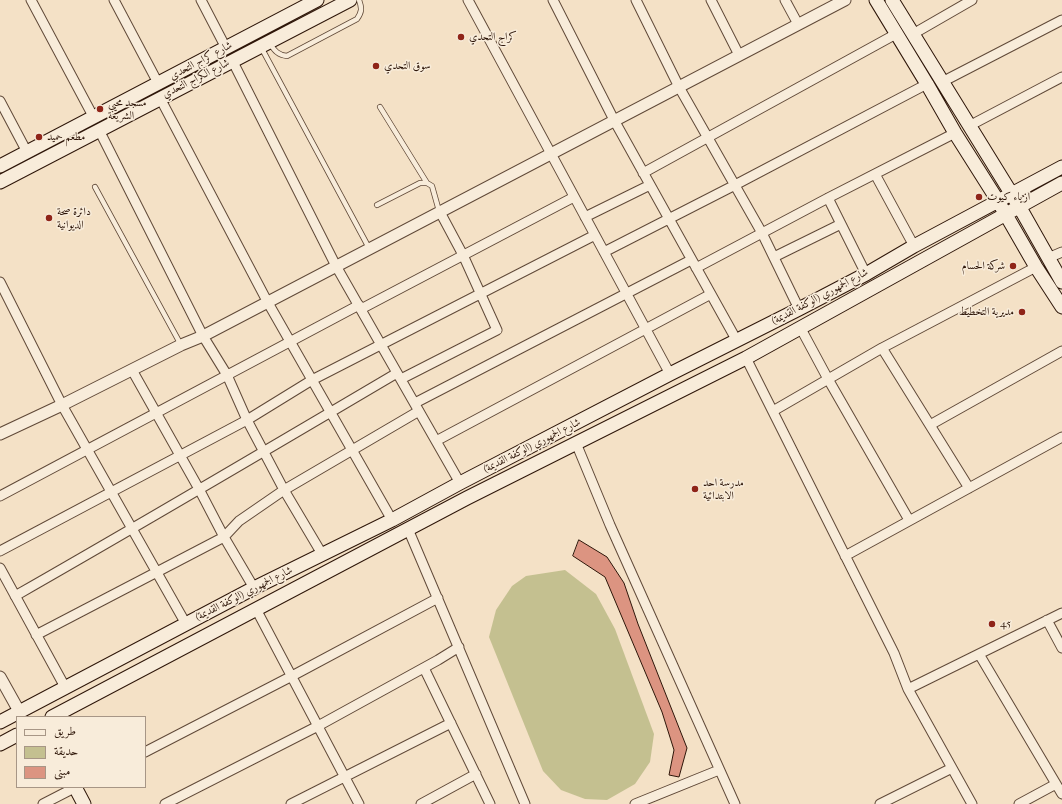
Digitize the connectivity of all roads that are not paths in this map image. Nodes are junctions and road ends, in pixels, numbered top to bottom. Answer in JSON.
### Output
{"nodes":[{"id":1,"x":31,"y":0,"type":"edge"},
{"id":2,"x":114,"y":0,"type":"edge"},
{"id":3,"x":201,"y":0,"type":"edge"},
{"id":4,"x":317,"y":0,"type":"edge"},
{"id":5,"x":350,"y":0,"type":"edge"},
{"id":6,"x":359,"y":0,"type":"edge"},
{"id":7,"x":468,"y":0,"type":"edge"},
{"id":8,"x":553,"y":0,"type":"edge"},
{"id":9,"x":636,"y":0,"type":"edge"},
{"id":10,"x":711,"y":0,"type":"edge"},
{"id":11,"x":785,"y":0,"type":"edge"},
{"id":12,"x":845,"y":0,"type":"edge"},
{"id":13,"x":876,"y":0,"type":"edge"},
{"id":14,"x":892,"y":0,"type":"edge"},
{"id":15,"x":972,"y":0,"type":"edge"},
{"id":16,"x":1062,"y":20,"type":"edge"},
{"id":17,"x":798,"y":24,"type":"junction"},
{"id":18,"x":896,"y":34,"type":"junction"},
{"id":19,"x":913,"y":34,"type":"junction"},
{"id":20,"x":264,"y":44,"type":"junction"},
{"id":21,"x":226,"y":48,"type":"junction"},
{"id":22,"x":739,"y":55,"type":"junction"},
{"id":23,"x":232,"y":60,"type":"junction"},
{"id":24,"x":1062,"y":77,"type":"edge"},
{"id":25,"x":942,"y":82,"type":"junction"},
{"id":26,"x":158,"y":84,"type":"junction"},
{"id":27,"x":927,"y":84,"type":"junction"},
{"id":28,"x":679,"y":87,"type":"junction"},
{"id":29,"x":160,"y":98,"type":"junction"},
{"id":30,"x":0,"y":101,"type":"edge"},
{"id":31,"x":380,"y":107,"type":"dead end"},
{"id":32,"x":94,"y":118,"type":"junction"},
{"id":33,"x":614,"y":120,"type":"junction"},
{"id":34,"x":969,"y":126,"type":"junction"},
{"id":35,"x":99,"y":130,"type":"junction"},
{"id":36,"x":955,"y":133,"type":"junction"},
{"id":37,"x":708,"y":138,"type":"junction"},
{"id":38,"x":27,"y":152,"type":"junction"},
{"id":39,"x":550,"y":154,"type":"junction"},
{"id":40,"x":0,"y":166,"type":"edge"},
{"id":41,"x":1062,"y":167,"type":"edge"},
{"id":42,"x":643,"y":173,"type":"junction"},
{"id":43,"x":875,"y":174,"type":"junction"},
{"id":44,"x":0,"y":182,"type":"edge"},
{"id":45,"x":427,"y":183,"type":"junction"},
{"id":46,"x":1062,"y":183,"type":"edge"},
{"id":47,"x":650,"y":185,"type":"junction"},
{"id":48,"x":735,"y":186,"type":"junction"},
{"id":49,"x":95,"y":187,"type":"dead end"},
{"id":50,"x":1011,"y":194,"type":"junction"},
{"id":51,"x":574,"y":197,"type":"junction"},
{"id":52,"x":828,"y":198,"type":"junction"},
{"id":53,"x":998,"y":201,"type":"junction"},
{"id":54,"x":378,"y":205,"type":"dead end"},
{"id":55,"x":1019,"y":206,"type":"junction"},
{"id":56,"x":440,"y":212,"type":"junction"},
{"id":57,"x":1005,"y":214,"type":"junction"},
{"id":58,"x":585,"y":217,"type":"junction"},
{"id":59,"x":668,"y":218,"type":"junction"},
{"id":60,"x":841,"y":224,"type":"junction"},
{"id":61,"x":762,"y":233,"type":"junction"},
{"id":62,"x":595,"y":235,"type":"junction"},
{"id":63,"x":914,"y":246,"type":"junction"},
{"id":64,"x":369,"y":248,"type":"junction"},
{"id":65,"x":604,"y":252,"type":"junction"},
{"id":66,"x":1062,"y":252,"type":"edge"},
{"id":67,"x":463,"y":255,"type":"junction"},
{"id":68,"x":774,"y":257,"type":"junction"},
{"id":69,"x":1048,"y":258,"type":"junction"},
{"id":70,"x":691,"y":260,"type":"junction"},
{"id":71,"x":336,"y":266,"type":"junction"},
{"id":72,"x":1036,"y":266,"type":"junction"},
{"id":73,"x":696,"y":268,"type":"junction"},
{"id":74,"x":866,"y":274,"type":"junction"},
{"id":75,"x":0,"y":282,"type":"edge"},
{"id":76,"x":1062,"y":282,"type":"edge"},
{"id":77,"x":626,"y":293,"type":"junction"},
{"id":78,"x":481,"y":294,"type":"junction"},
{"id":79,"x":710,"y":294,"type":"junction"},
{"id":80,"x":267,"y":301,"type":"junction"},
{"id":81,"x":360,"y":307,"type":"junction"},
{"id":82,"x":1062,"y":307,"type":"edge"},
{"id":83,"x":798,"y":309,"type":"junction"},
{"id":84,"x":800,"y":327,"type":"junction"},
{"id":85,"x":645,"y":328,"type":"junction"},
{"id":86,"x":203,"y":336,"type":"junction"},
{"id":87,"x":737,"y":341,"type":"junction"},
{"id":88,"x":290,"y":342,"type":"junction"},
{"id":89,"x":381,"y":344,"type":"junction"},
{"id":90,"x":181,"y":345,"type":"junction"},
{"id":91,"x":882,"y":348,"type":"junction"},
{"id":92,"x":1062,"y":351,"type":"edge"},
{"id":93,"x":708,"y":355,"type":"junction"},
{"id":94,"x":746,"y":358,"type":"junction"},
{"id":95,"x":132,"y":370,"type":"junction"},
{"id":96,"x":718,"y":372,"type":"junction"},
{"id":97,"x":670,"y":374,"type":"junction"},
{"id":98,"x":227,"y":375,"type":"junction"},
{"id":99,"x":399,"y":376,"type":"junction"},
{"id":100,"x":828,"y":379,"type":"junction"},
{"id":101,"x":312,"y":380,"type":"junction"},
{"id":102,"x":62,"y":405,"type":"junction"},
{"id":103,"x":417,"y":407,"type":"junction"},
{"id":104,"x":772,"y":411,"type":"junction"},
{"id":105,"x":330,"y":412,"type":"junction"},
{"id":106,"x":156,"y":413,"type":"junction"},
{"id":107,"x":583,"y":419,"type":"junction"},
{"id":108,"x":246,"y":420,"type":"junction"},
{"id":109,"x":930,"y":425,"type":"junction"},
{"id":110,"x":0,"y":434,"type":"edge"},
{"id":111,"x":591,"y":436,"type":"junction"},
{"id":112,"x":1062,"y":437,"type":"edge"},
{"id":113,"x":436,"y":441,"type":"junction"},
{"id":114,"x":576,"y":443,"type":"junction"},
{"id":115,"x":351,"y":450,"type":"junction"},
{"id":116,"x":88,"y":451,"type":"junction"},
{"id":117,"x":263,"y":451,"type":"junction"},
{"id":118,"x":179,"y":455,"type":"junction"},
{"id":119,"x":460,"y":483,"type":"junction"},
{"id":120,"x":969,"y":488,"type":"junction"},
{"id":121,"x":199,"y":489,"type":"junction"},
{"id":122,"x":284,"y":490,"type":"junction"},
{"id":123,"x":111,"y":492,"type":"junction"},
{"id":124,"x":0,"y":496,"type":"edge"},
{"id":125,"x":392,"y":520,"type":"junction"},
{"id":126,"x":909,"y":520,"type":"junction"},
{"id":127,"x":408,"y":529,"type":"junction"},
{"id":128,"x":132,"y":530,"type":"junction"},
{"id":129,"x":224,"y":538,"type":"junction"},
{"id":130,"x":0,"y":551,"type":"edge"},
{"id":131,"x":322,"y":554,"type":"junction"},
{"id":132,"x":845,"y":556,"type":"junction"},
{"id":133,"x":0,"y":568,"type":"edge"},
{"id":134,"x":156,"y":572,"type":"junction"},
{"id":135,"x":254,"y":588,"type":"junction"},
{"id":136,"x":15,"y":596,"type":"junction"},
{"id":137,"x":438,"y":598,"type":"junction"},
{"id":138,"x":256,"y":609,"type":"junction"},
{"id":139,"x":1062,"y":613,"type":"edge"},
{"id":140,"x":1046,"y":620,"type":"junction"},
{"id":141,"x":186,"y":624,"type":"junction"},
{"id":142,"x":36,"y":635,"type":"junction"},
{"id":143,"x":459,"y":648,"type":"junction"},
{"id":144,"x":1062,"y":648,"type":"edge"},
{"id":145,"x":979,"y":654,"type":"junction"},
{"id":146,"x":424,"y":668,"type":"junction"},
{"id":147,"x":292,"y":676,"type":"junction"},
{"id":148,"x":0,"y":677,"type":"edge"},
{"id":149,"x":84,"y":678,"type":"junction"},
{"id":150,"x":65,"y":687,"type":"junction"},
{"id":151,"x":908,"y":689,"type":"junction"},
{"id":152,"x":93,"y":695,"type":"junction"},
{"id":153,"x":19,"y":711,"type":"junction"},
{"id":154,"x":54,"y":716,"type":"edge"},
{"id":155,"x":0,"y":722,"type":"edge"},
{"id":156,"x":451,"y":723,"type":"junction"},
{"id":157,"x":318,"y":726,"type":"junction"},
{"id":158,"x":0,"y":727,"type":"edge"},
{"id":159,"x":8,"y":740,"type":"edge"},
{"id":160,"x":146,"y":751,"type":"edge"},
{"id":161,"x":952,"y":768,"type":"junction"},
{"id":162,"x":719,"y":770,"type":"junction"},
{"id":163,"x":476,"y":774,"type":"junction"},
{"id":164,"x":345,"y":777,"type":"junction"},
{"id":165,"x":1056,"y":784,"type":"junction"},
{"id":166,"x":73,"y":788,"type":"edge"},
{"id":167,"x":76,"y":788,"type":"edge"},
{"id":168,"x":1062,"y":794,"type":"edge"},
{"id":169,"x":645,"y":802,"type":"edge"},
{"id":170,"x":43,"y":804,"type":"edge"},
{"id":171,"x":84,"y":804,"type":"edge"},
{"id":172,"x":165,"y":804,"type":"edge"},
{"id":173,"x":291,"y":804,"type":"edge"},
{"id":174,"x":359,"y":804,"type":"edge"},
{"id":175,"x":421,"y":804,"type":"edge"},
{"id":176,"x":490,"y":804,"type":"edge"},
{"id":177,"x":525,"y":804,"type":"edge"},
{"id":178,"x":635,"y":804,"type":"edge"},
{"id":179,"x":735,"y":804,"type":"edge"},
{"id":180,"x":881,"y":804,"type":"edge"},
{"id":181,"x":972,"y":804,"type":"edge"},
{"id":182,"x":1019,"y":804,"type":"edge"}],
"edges":[{"from":1,"to":32,"type":"street"},
{"from":2,"to":26,"type":"street"},
{"from":3,"to":21,"type":"street"},
{"from":4,"to":21,"type":"main road","name":"شارع كراج التحدي"},
{"from":5,"to":20,"type":"main road","name":"شارع الكراج التحدي"},
{"from":6,"to":20,"type":"lane"},
{"from":7,"to":39,"type":"street"},
{"from":8,"to":33,"type":"street"},
{"from":9,"to":28,"type":"street"},
{"from":10,"to":22,"type":"street"},
{"from":11,"to":17,"type":"street"},
{"from":12,"to":17,"type":"street"},
{"from":13,"to":18,"type":"main road"},
{"from":14,"to":19,"type":"main road"},
{"from":15,"to":19,"type":"street"},
{"from":16,"to":25,"type":"street"},
{"from":17,"to":22,"type":"street"},
{"from":18,"to":27,"type":"main road"},
{"from":18,"to":37,"type":"street"},
{"from":19,"to":25,"type":"main road"},
{"from":20,"to":23,"type":"main road","name":"شارع الكراج التحدي"},
{"from":20,"to":64,"type":"lane"},
{"from":21,"to":26,"type":"main road","name":"شارع كراج التحدي"},
{"from":22,"to":28,"type":"street"},
{"from":23,"to":29,"type":"main road","name":"شارع الكراج التحدي"},
{"from":23,"to":71,"type":"street"},
{"from":24,"to":34,"type":"street"},
{"from":25,"to":34,"type":"main road"},
{"from":26,"to":32,"type":"main road","name":"شارع كراج التحدي"},
{"from":27,"to":36,"type":"main road"},
{"from":27,"to":48,"type":"street"},
{"from":28,"to":33,"type":"street"},
{"from":28,"to":37,"type":"street"},
{"from":29,"to":35,"type":"main road","name":"شارع الكراج التحدي"},
{"from":29,"to":80,"type":"street"},
{"from":30,"to":38,"type":"street"},
{"from":31,"to":45,"type":"lane"},
{"from":32,"to":38,"type":"main road","name":"شارع كراج التحدي"},
{"from":33,"to":39,"type":"street"},
{"from":33,"to":42,"type":"street"},
{"from":34,"to":50,"type":"main road"},
{"from":35,"to":44,"type":"main road","name":"شارع الكراج التحدي"},
{"from":35,"to":86,"type":"street"},
{"from":36,"to":43,"type":"street"},
{"from":36,"to":53,"type":"main road"},
{"from":37,"to":42,"type":"street"},
{"from":37,"to":48,"type":"street"},
{"from":38,"to":40,"type":"main road","name":"شارع كراج التحدي"},
{"from":39,"to":51,"type":"street"},
{"from":39,"to":56,"type":"street"},
{"from":41,"to":50,"type":"main road","name":"شارع الجمهوري (الوكفة القديمة)"},
{"from":42,"to":47,"type":"street"},
{"from":43,"to":52,"type":"street"},
{"from":43,"to":63,"type":"street"},
{"from":45,"to":54,"type":"lane"},
{"from":45,"to":56,"type":"lane"},
{"from":46,"to":55,"type":"main road","name":"شارع الجمهوري (الوكفة القديمة)"},
{"from":47,"to":58,"type":"street"},
{"from":47,"to":59,"type":"street"},
{"from":48,"to":59,"type":"street"},
{"from":48,"to":61,"type":"street"},
{"from":49,"to":90,"type":"lane"},
{"from":50,"to":53,"type":"main road","name":"شارع الجمهوري (الوكفة القديمة)"},
{"from":50,"to":55,"type":"main road"},
{"from":51,"to":58,"type":"street"},
{"from":51,"to":67,"type":"street"},
{"from":52,"to":60,"type":"street"},
{"from":52,"to":61,"type":"street"},
{"from":53,"to":57,"type":"main road"},
{"from":53,"to":63,"type":"main road","name":"شارع الجمهوري (الوكفة القديمة)"},
{"from":55,"to":57,"type":"main road","name":"شارع الجمهوري (الوكفة القديمة)"},
{"from":55,"to":69,"type":"main road"},
{"from":56,"to":64,"type":"street"},
{"from":56,"to":67,"type":"street"},
{"from":57,"to":72,"type":"main road"},
{"from":57,"to":84,"type":"main road","name":"شارع الجمهوري (الوكفة القديمة)"},
{"from":58,"to":62,"type":"street"},
{"from":59,"to":65,"type":"street"},
{"from":59,"to":70,"type":"street"},
{"from":60,"to":68,"type":"street"},
{"from":60,"to":74,"type":"street"},
{"from":61,"to":68,"type":"street"},
{"from":61,"to":73,"type":"street"},
{"from":62,"to":65,"type":"street"},
{"from":62,"to":78,"type":"street"},
{"from":63,"to":74,"type":"main road","name":"شارع الجمهوري (الوكفة القديمة)"},
{"from":64,"to":71,"type":"street"},
{"from":65,"to":77,"type":"street"},
{"from":66,"to":69,"type":"street"},
{"from":67,"to":78,"type":"street"},
{"from":67,"to":81,"type":"street"},
{"from":68,"to":83,"type":"street"},
{"from":69,"to":76,"type":"main road"},
{"from":70,"to":73,"type":"street"},
{"from":70,"to":77,"type":"street"},
{"from":71,"to":80,"type":"street"},
{"from":71,"to":81,"type":"street"},
{"from":72,"to":82,"type":"main road"},
{"from":72,"to":91,"type":"street"},
{"from":73,"to":79,"type":"street"},
{"from":74,"to":83,"type":"main road","name":"شارع الجمهوري (الوكفة القديمة)"},
{"from":75,"to":102,"type":"street"},
{"from":77,"to":85,"type":"street"},
{"from":77,"to":103,"type":"street"},
{"from":78,"to":89,"type":"street"},
{"from":78,"to":99,"type":"street"},
{"from":79,"to":85,"type":"street"},
{"from":79,"to":87,"type":"street"},
{"from":80,"to":86,"type":"street"},
{"from":80,"to":88,"type":"street"},
{"from":81,"to":88,"type":"street"},
{"from":81,"to":89,"type":"street"},
{"from":83,"to":87,"type":"main road","name":"شارع الجمهوري (الوكفة القديمة)"},
{"from":84,"to":94,"type":"main road","name":"شارع الجمهوري (الوكفة القديمة)"},
{"from":84,"to":100,"type":"street"},
{"from":85,"to":97,"type":"street"},
{"from":85,"to":113,"type":"street"},
{"from":86,"to":90,"type":"street"},
{"from":86,"to":98,"type":"street"},
{"from":87,"to":93,"type":"main road","name":"شارع الجمهوري (الوكفة القديمة)"},
{"from":88,"to":98,"type":"street"},
{"from":88,"to":101,"type":"street"},
{"from":89,"to":99,"type":"street"},
{"from":89,"to":101,"type":"street"},
{"from":90,"to":95,"type":"street"},
{"from":91,"to":100,"type":"street"},
{"from":91,"to":109,"type":"street"},
{"from":92,"to":109,"type":"street"},
{"from":93,"to":96,"type":"main road"},
{"from":93,"to":97,"type":"main road","name":"شارع الجمهوري (الوكفة القديمة)"},
{"from":94,"to":96,"type":"main road","name":"شارع الجمهوري (الوكفة القديمة)"},
{"from":94,"to":104,"type":"street"},
{"from":95,"to":102,"type":"street"},
{"from":95,"to":106,"type":"street"},
{"from":96,"to":111,"type":"main road","name":"شارع الجمهوري (الوكفة القديمة)"},
{"from":97,"to":107,"type":"main road","name":"شارع الجمهوري (الوكفة القديمة)"},
{"from":98,"to":106,"type":"street"},
{"from":98,"to":108,"type":"street"},
{"from":99,"to":103,"type":"street"},
{"from":99,"to":105,"type":"street"},
{"from":100,"to":104,"type":"street"},
{"from":100,"to":126,"type":"street"},
{"from":101,"to":105,"type":"street"},
{"from":101,"to":108,"type":"street"},
{"from":102,"to":110,"type":"street"},
{"from":102,"to":116,"type":"street"},
{"from":103,"to":113,"type":"street"},
{"from":103,"to":115,"type":"street"},
{"from":104,"to":132,"type":"street"},
{"from":105,"to":115,"type":"street"},
{"from":105,"to":117,"type":"street"},
{"from":106,"to":116,"type":"street"},
{"from":106,"to":118,"type":"street"},
{"from":107,"to":111,"type":"main road"},
{"from":107,"to":119,"type":"main road","name":"شارع الجمهوري (الوكفة القديمة)"},
{"from":108,"to":117,"type":"street"},
{"from":108,"to":118,"type":"street"},
{"from":109,"to":120,"type":"street"},
{"from":111,"to":114,"type":"main road","name":"شارع الجمهوري (الوكفة القديمة)"},
{"from":112,"to":120,"type":"street"},
{"from":113,"to":119,"type":"street"},
{"from":114,"to":127,"type":"main road","name":"شارع الجمهوري (الوكفة القديمة)"},
{"from":114,"to":162,"type":"street"},
{"from":115,"to":122,"type":"street"},
{"from":115,"to":125,"type":"street"},
{"from":116,"to":123,"type":"street"},
{"from":116,"to":124,"type":"street"},
{"from":117,"to":121,"type":"street"},
{"from":117,"to":122,"type":"street"},
{"from":118,"to":121,"type":"street"},
{"from":118,"to":123,"type":"street"},
{"from":119,"to":125,"type":"main road","name":"شارع الجمهوري (الوكفة القديمة)"},
{"from":120,"to":126,"type":"street"},
{"from":121,"to":128,"type":"street"},
{"from":121,"to":129,"type":"street"},
{"from":122,"to":129,"type":"street"},
{"from":122,"to":131,"type":"street"},
{"from":123,"to":128,"type":"street"},
{"from":123,"to":130,"type":"street"},
{"from":125,"to":131,"type":"main road","name":"شارع الجمهوري (الوكفة القديمة)"},
{"from":126,"to":132,"type":"street"},
{"from":127,"to":137,"type":"street"},
{"from":127,"to":138,"type":"main road","name":"شارع الجمهوري (الوكفة القديمة)"},
{"from":128,"to":134,"type":"street"},
{"from":128,"to":136,"type":"street"},
{"from":129,"to":134,"type":"street"},
{"from":129,"to":135,"type":"street"},
{"from":131,"to":135,"type":"main road","name":"شارع الجمهوري (الوكفة القديمة)"},
{"from":132,"to":151,"type":"street"},
{"from":133,"to":136,"type":"street"},
{"from":134,"to":141,"type":"street"},
{"from":134,"to":142,"type":"street"},
{"from":135,"to":141,"type":"main road","name":"شارع الجمهوري (الوكفة القديمة)"},
{"from":136,"to":142,"type":"street"},
{"from":137,"to":143,"type":"street"},
{"from":137,"to":147,"type":"street"},
{"from":138,"to":147,"type":"street"},
{"from":138,"to":152,"type":"main road","name":"شارع الجمهوري (الوكفة القديمة)"},
{"from":139,"to":140,"type":"street"},
{"from":140,"to":144,"type":"street"},
{"from":140,"to":145,"type":"street"},
{"from":141,"to":149,"type":"main road","name":"شارع الجمهوري (الوكفة القديمة)"},
{"from":142,"to":150,"type":"street"},
{"from":143,"to":146,"type":"street"},
{"from":143,"to":177,"type":"street"},
{"from":145,"to":151,"type":"street"},
{"from":145,"to":165,"type":"street"},
{"from":146,"to":156,"type":"street"},
{"from":146,"to":157,"type":"street"},
{"from":147,"to":157,"type":"street"},
{"from":147,"to":160,"type":"street"},
{"from":148,"to":153,"type":"street"},
{"from":149,"to":150,"type":"main road","name":"شارع الجمهوري (الوكفة القديمة)"},
{"from":149,"to":152,"type":"main road"},
{"from":150,"to":153,"type":"main road","name":"شارع الجمهوري (الوكفة القديمة)"},
{"from":151,"to":161,"type":"street"},
{"from":152,"to":154,"type":"main road","name":"شارع الجمهوري (الوكفة القديمة)"},
{"from":153,"to":155,"type":"main road","name":"شارع الجمهوري (الوكفة القديمة)"},
{"from":156,"to":163,"type":"street"},
{"from":156,"to":164,"type":"street"},
{"from":157,"to":164,"type":"street"},
{"from":157,"to":172,"type":"street"},
{"from":158,"to":159,"type":"main road"},
{"from":161,"to":180,"type":"street"},
{"from":161,"to":181,"type":"street"},
{"from":162,"to":169,"type":"street"},
{"from":162,"to":179,"type":"street"},
{"from":163,"to":175,"type":"street"},
{"from":163,"to":176,"type":"street"},
{"from":164,"to":173,"type":"street"},
{"from":164,"to":174,"type":"street"},
{"from":165,"to":168,"type":"street"},
{"from":165,"to":182,"type":"street"},
{"from":166,"to":170,"type":"street"},
{"from":167,"to":171,"type":"main road"},
{"from":169,"to":178,"type":"street"}]}
